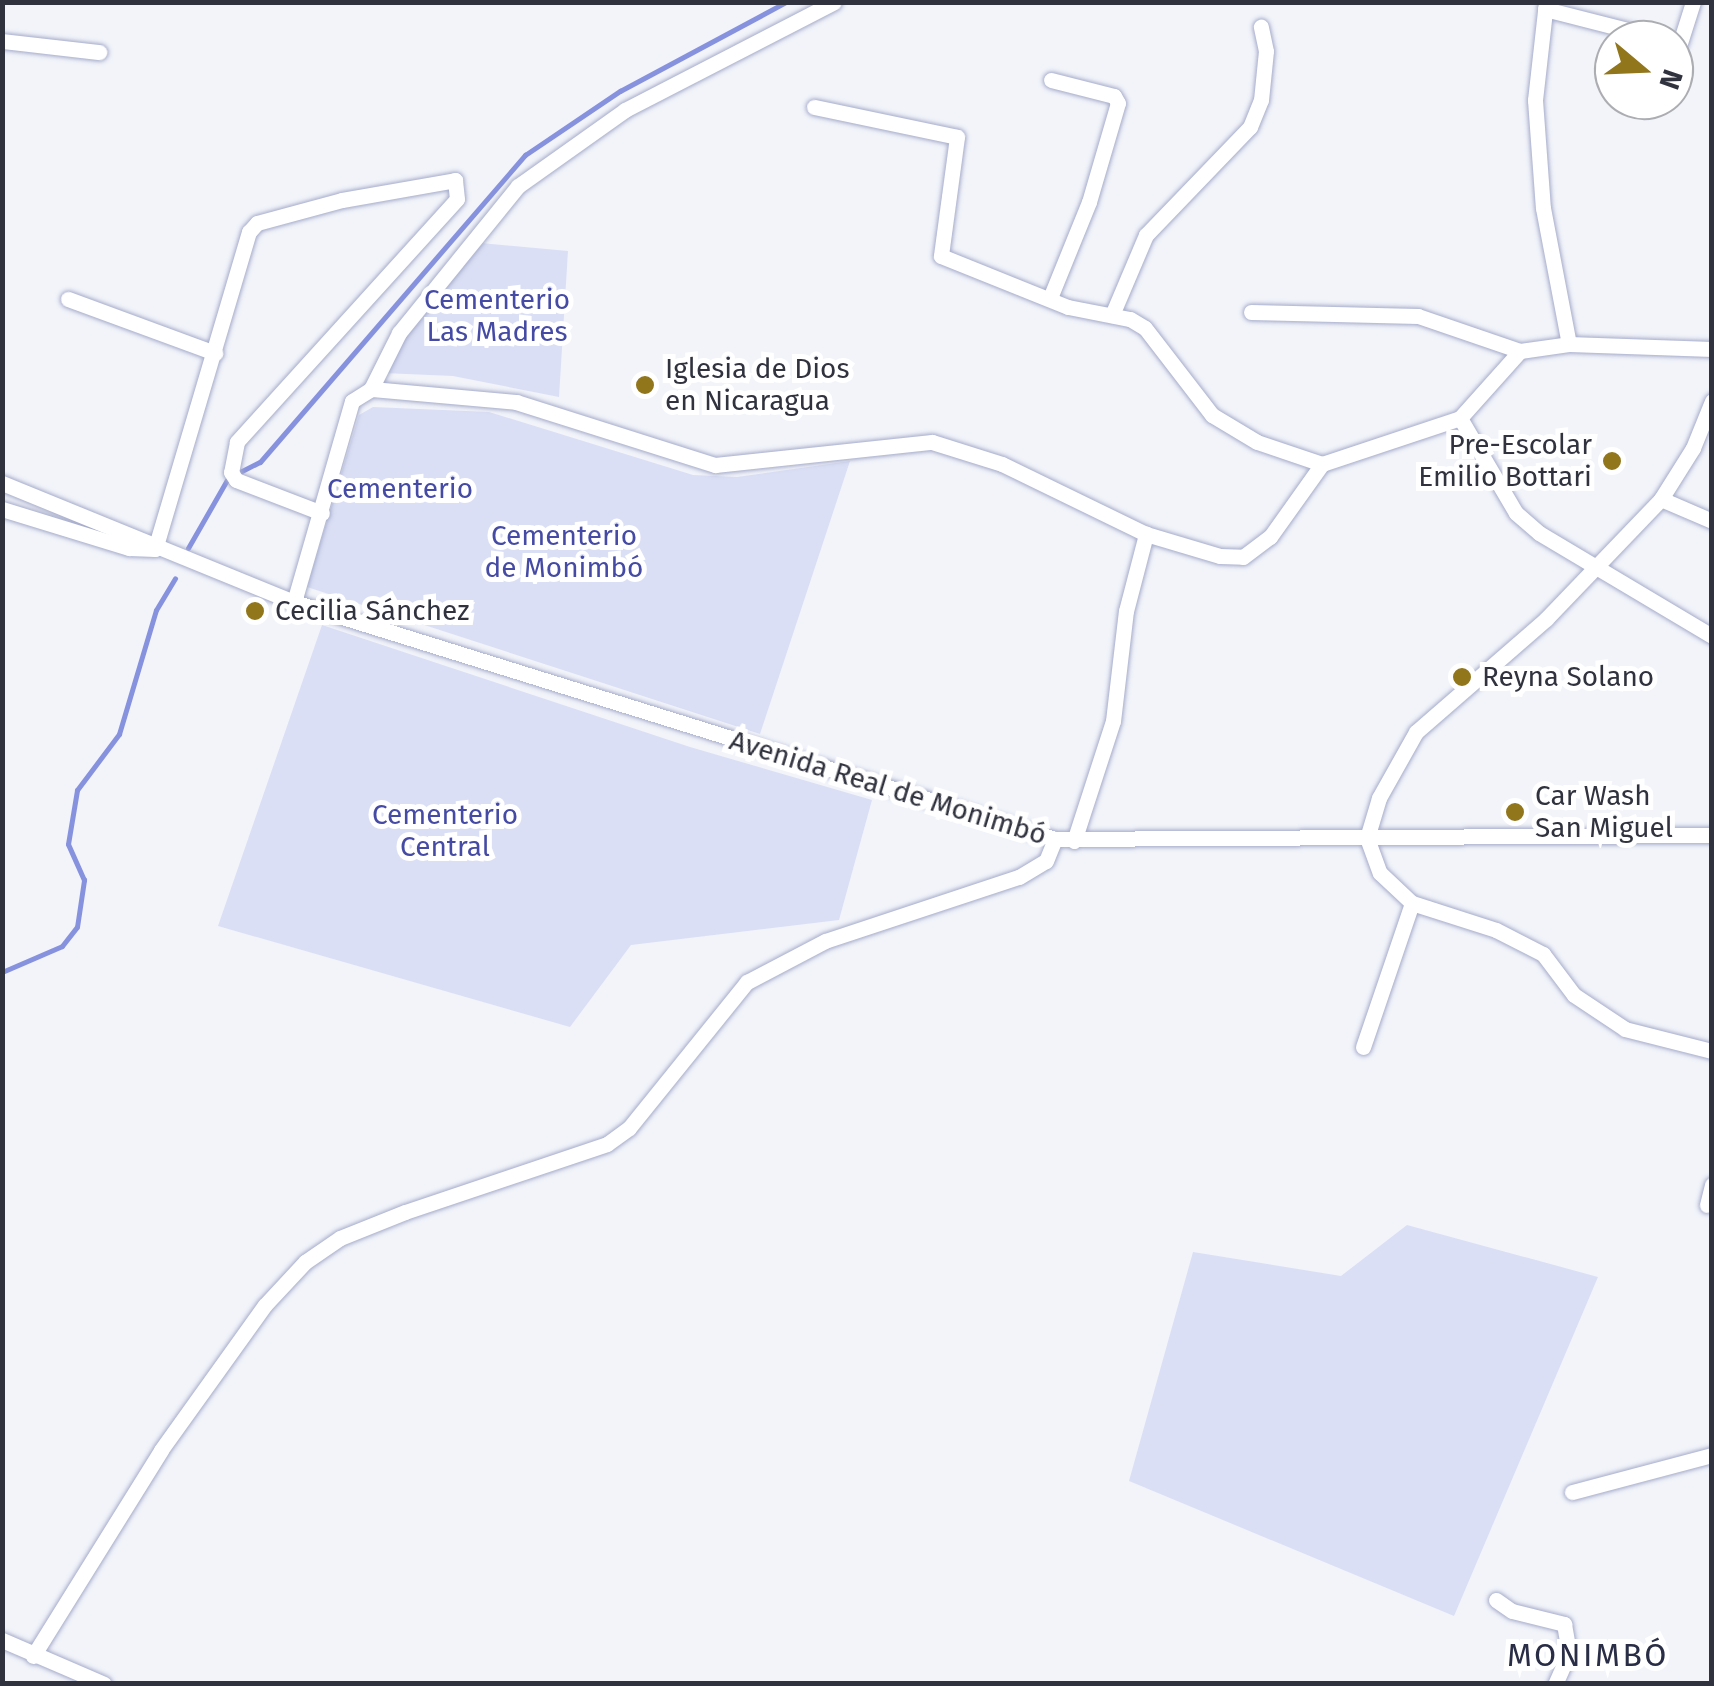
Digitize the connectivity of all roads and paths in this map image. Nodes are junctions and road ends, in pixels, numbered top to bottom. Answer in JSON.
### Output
{"nodes":[{"id":1,"x":834,"y":2,"type":"edge"},
{"id":2,"x":1546,"y":6,"type":"edge"},
{"id":3,"x":1596,"y":20,"type":"edge"},
{"id":4,"x":1260,"y":27,"type":"dead end"},
{"id":5,"x":2,"y":41,"type":"edge"},
{"id":6,"x":99,"y":52,"type":"dead end"},
{"id":7,"x":1051,"y":80,"type":"dead end"},
{"id":8,"x":814,"y":107,"type":"dead end"},
{"id":9,"x":1050,"y":298,"type":"junction"},
{"id":10,"x":68,"y":299,"type":"dead end"},
{"id":11,"x":1251,"y":312,"type":"dead end"},
{"id":12,"x":1112,"y":315,"type":"junction"},
{"id":13,"x":1569,"y":344,"type":"junction"},
{"id":14,"x":1712,"y":348,"type":"edge"},
{"id":15,"x":1520,"y":351,"type":"junction"},
{"id":16,"x":215,"y":353,"type":"junction"},
{"id":17,"x":371,"y":389,"type":"junction"},
{"id":18,"x":1712,"y":401,"type":"edge"},
{"id":19,"x":1460,"y":418,"type":"junction"},
{"id":20,"x":1322,"y":464,"type":"junction"},
{"id":21,"x":2,"y":483,"type":"edge"},
{"id":22,"x":1661,"y":500,"type":"junction"},
{"id":23,"x":2,"y":509,"type":"edge"},
{"id":24,"x":322,"y":513,"type":"junction"},
{"id":25,"x":1712,"y":521,"type":"edge"},
{"id":26,"x":1146,"y":534,"type":"junction"},
{"id":27,"x":155,"y":549,"type":"junction"},
{"id":28,"x":1598,"y":563,"type":"junction"},
{"id":29,"x":294,"y":602,"type":"junction"},
{"id":30,"x":1712,"y":636,"type":"edge"},
{"id":31,"x":1712,"y":834,"type":"edge"},
{"id":32,"x":1366,"y":838,"type":"junction"},
{"id":33,"x":1055,"y":839,"type":"junction"},
{"id":34,"x":1074,"y":841,"type":"junction"},
{"id":35,"x":1412,"y":903,"type":"junction"},
{"id":36,"x":1363,"y":1047,"type":"dead end"},
{"id":37,"x":1712,"y":1052,"type":"edge"},
{"id":38,"x":1712,"y":1185,"type":"edge"},
{"id":39,"x":1707,"y":1205,"type":"dead end"},
{"id":40,"x":1712,"y":1455,"type":"edge"},
{"id":41,"x":1572,"y":1492,"type":"dead end"},
{"id":42,"x":1496,"y":1600,"type":"dead end"},
{"id":43,"x":2,"y":1640,"type":"edge"},
{"id":44,"x":33,"y":1656,"type":"junction"},
{"id":45,"x":104,"y":1684,"type":"edge"},
{"id":46,"x":1554,"y":1684,"type":"edge"}],
"edges":[{"from":1,"to":17,"type":"street"},
{"from":2,"to":3,"type":"street"},
{"from":2,"to":13,"type":"street"},
{"from":4,"to":12,"type":"street"},
{"from":5,"to":6,"type":"street"},
{"from":7,"to":9,"type":"street"},
{"from":8,"to":9,"type":"street"},
{"from":9,"to":12,"type":"street"},
{"from":10,"to":16,"type":"street"},
{"from":11,"to":15,"type":"street"},
{"from":12,"to":20,"type":"street"},
{"from":13,"to":14,"type":"street"},
{"from":13,"to":15,"type":"street"},
{"from":15,"to":19,"type":"street"},
{"from":16,"to":24,"type":"street"},
{"from":16,"to":27,"type":"street"},
{"from":17,"to":24,"type":"street"},
{"from":17,"to":26,"type":"street"},
{"from":18,"to":22,"type":"street"},
{"from":19,"to":20,"type":"street"},
{"from":19,"to":28,"type":"street"},
{"from":20,"to":26,"type":"street"},
{"from":21,"to":27,"type":"street","name":"Avenida Real de Monimbó"},
{"from":22,"to":25,"type":"street"},
{"from":22,"to":28,"type":"street"},
{"from":23,"to":27,"type":"street","name":"Avenida Real de Monimbó"},
{"from":24,"to":29,"type":"street"},
{"from":26,"to":34,"type":"street"},
{"from":27,"to":29,"type":"street","name":"Avenida Real de Monimbó"},
{"from":28,"to":30,"type":"street"},
{"from":28,"to":32,"type":"street"},
{"from":29,"to":33,"type":"street","name":"Avenida Real de Monimbó"},
{"from":31,"to":32,"type":"street","name":"Avenida Real de Monimbó"},
{"from":32,"to":34,"type":"street","name":"Avenida Real de Monimbó"},
{"from":32,"to":35,"type":"street"},
{"from":33,"to":34,"type":"street","name":"Avenida Real de Monimbó"},
{"from":33,"to":44,"type":"street"},
{"from":35,"to":36,"type":"street"},
{"from":35,"to":37,"type":"street"},
{"from":38,"to":39,"type":"street"},
{"from":40,"to":41,"type":"street"},
{"from":42,"to":46,"type":"street"},
{"from":43,"to":44,"type":"street"},
{"from":44,"to":45,"type":"street"}]}
